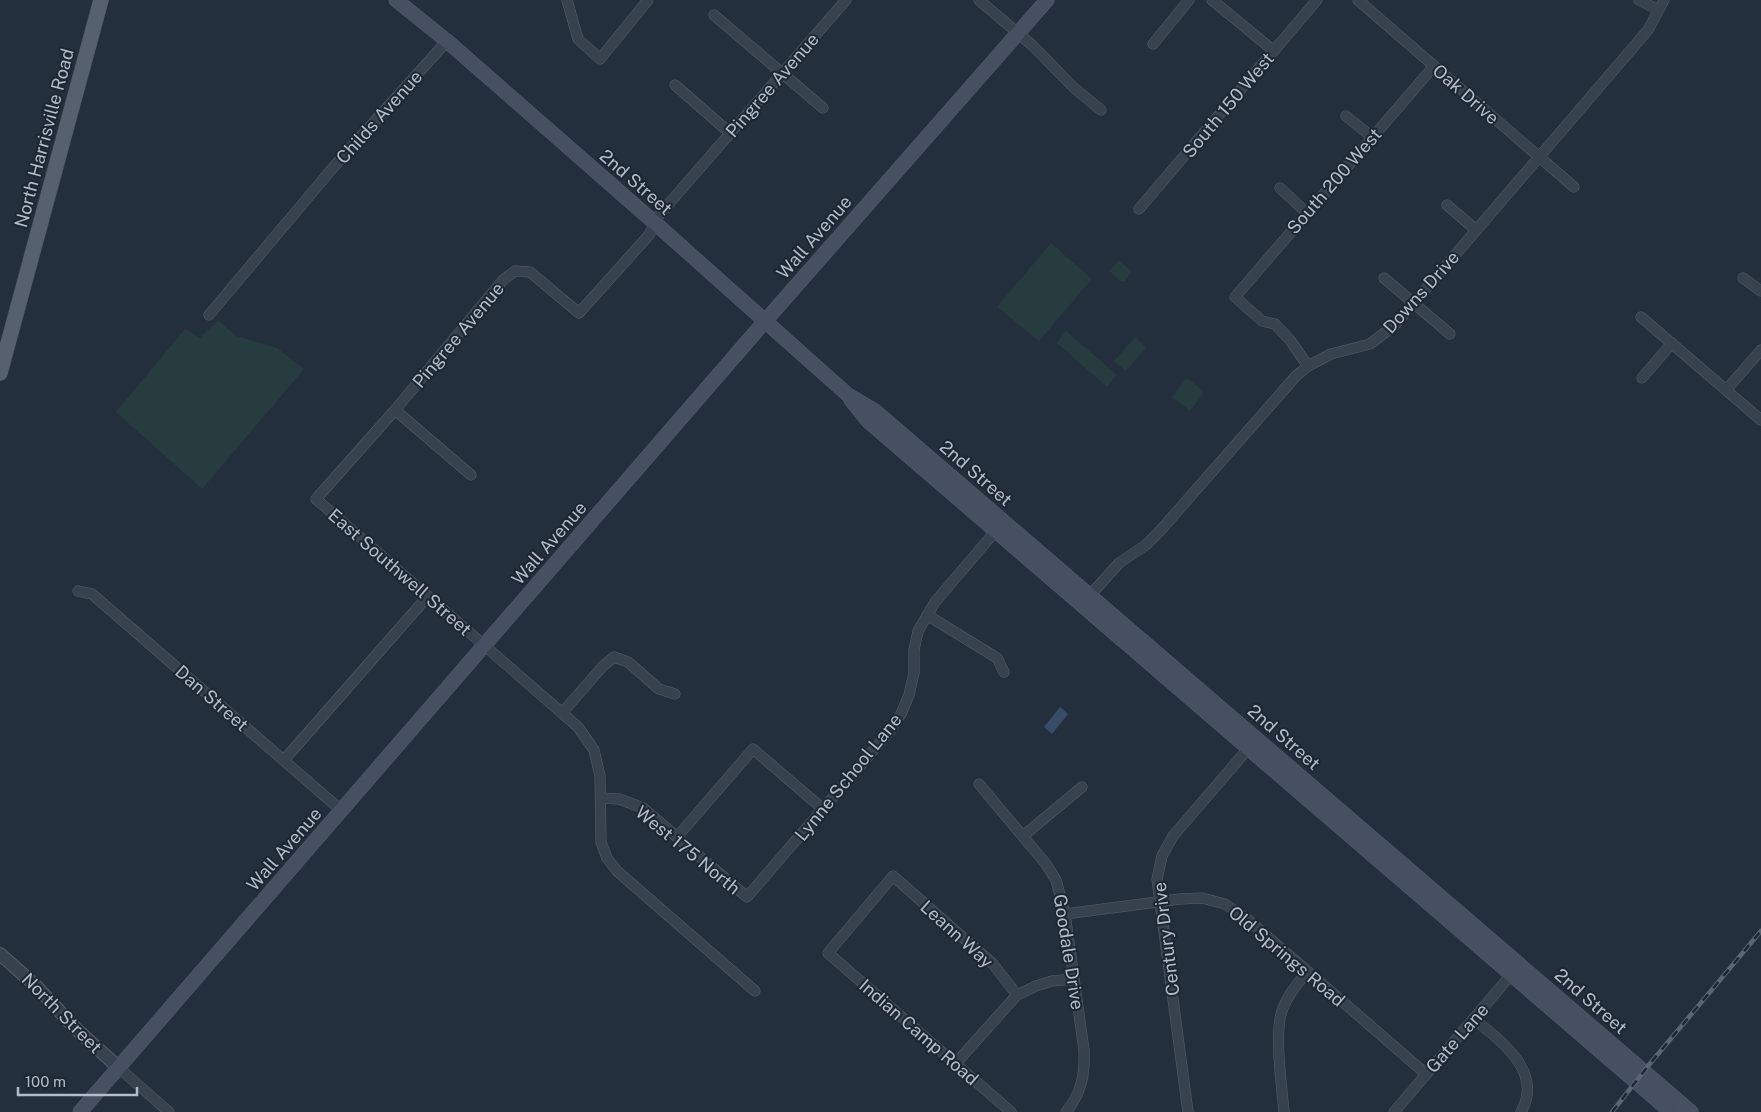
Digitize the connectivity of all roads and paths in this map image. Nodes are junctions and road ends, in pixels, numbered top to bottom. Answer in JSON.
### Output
{"nodes":[{"id":1,"x":101,"y":0,"type":"edge"},
{"id":2,"x":396,"y":0,"type":"edge"},
{"id":3,"x":567,"y":0,"type":"edge"},
{"id":4,"x":648,"y":0,"type":"edge"},
{"id":5,"x":846,"y":0,"type":"edge"},
{"id":6,"x":979,"y":0,"type":"edge"},
{"id":7,"x":1047,"y":0,"type":"edge"},
{"id":8,"x":1189,"y":0,"type":"edge"},
{"id":9,"x":1212,"y":0,"type":"edge"},
{"id":10,"x":1317,"y":0,"type":"edge"},
{"id":11,"x":1358,"y":0,"type":"edge"},
{"id":12,"x":1639,"y":0,"type":"edge"},
{"id":13,"x":1664,"y":0,"type":"edge"},
{"id":14,"x":1658,"y":10,"type":"junction"},
{"id":15,"x":714,"y":15,"type":"dead end"},
{"id":16,"x":1018,"y":34,"type":"junction"},
{"id":17,"x":447,"y":41,"type":"junction"},
{"id":18,"x":1153,"y":44,"type":"dead end"},
{"id":19,"x":1274,"y":51,"type":"junction"},
{"id":20,"x":1434,"y":66,"type":"junction"},
{"id":21,"x":782,"y":73,"type":"junction"},
{"id":22,"x":675,"y":85,"type":"dead end"},
{"id":23,"x":823,"y":108,"type":"dead end"},
{"id":24,"x":1101,"y":110,"type":"dead end"},
{"id":25,"x":1346,"y":116,"type":"dead end"},
{"id":26,"x":730,"y":133,"type":"junction"},
{"id":27,"x":1372,"y":137,"type":"junction"},
{"id":28,"x":1539,"y":157,"type":"junction"},
{"id":29,"x":1574,"y":187,"type":"dead end"},
{"id":30,"x":1280,"y":188,"type":"dead end"},
{"id":31,"x":1447,"y":205,"type":"dead end"},
{"id":32,"x":1139,"y":209,"type":"dead end"},
{"id":33,"x":1307,"y":212,"type":"junction"},
{"id":34,"x":656,"y":224,"type":"junction"},
{"id":35,"x":1476,"y":230,"type":"junction"},
{"id":36,"x":1384,"y":278,"type":"dead end"},
{"id":37,"x":1743,"y":278,"type":"dead end"},
{"id":38,"x":1761,"y":291,"type":"edge"},
{"id":39,"x":1414,"y":303,"type":"junction"},
{"id":40,"x":209,"y":314,"type":"dead end"},
{"id":41,"x":1641,"y":317,"type":"dead end"},
{"id":42,"x":765,"y":322,"type":"junction"},
{"id":43,"x":1450,"y":334,"type":"dead end"},
{"id":44,"x":1672,"y":343,"type":"junction"},
{"id":45,"x":1761,"y":350,"type":"edge"},
{"id":46,"x":1308,"y":366,"type":"junction"},
{"id":47,"x":0,"y":373,"type":"edge"},
{"id":48,"x":1642,"y":378,"type":"dead end"},
{"id":49,"x":1727,"y":389,"type":"junction"},
{"id":50,"x":395,"y":410,"type":"junction"},
{"id":51,"x":1761,"y":420,"type":"edge"},
{"id":52,"x":471,"y":475,"type":"dead end"},
{"id":53,"x":316,"y":500,"type":"joint"},
{"id":54,"x":1000,"y":526,"type":"junction"},
{"id":55,"x":78,"y":592,"type":"dead end"},
{"id":56,"x":428,"y":596,"type":"junction"},
{"id":57,"x":1086,"y":600,"type":"junction"},
{"id":58,"x":927,"y":615,"type":"junction"},
{"id":59,"x":484,"y":646,"type":"junction"},
{"id":60,"x":1004,"y":672,"type":"dead end"},
{"id":61,"x":675,"y":694,"type":"dead end"},
{"id":62,"x":562,"y":713,"type":"junction"},
{"id":63,"x":1252,"y":743,"type":"junction"},
{"id":64,"x":284,"y":760,"type":"junction"},
{"id":65,"x":979,"y":784,"type":"dead end"},
{"id":66,"x":1082,"y":787,"type":"dead end"},
{"id":67,"x":600,"y":798,"type":"junction"},
{"id":68,"x":823,"y":809,"type":"junction"},
{"id":69,"x":342,"y":811,"type":"junction"},
{"id":70,"x":1023,"y":836,"type":"junction"},
{"id":71,"x":677,"y":837,"type":"junction"},
{"id":72,"x":747,"y":897,"type":"joint"},
{"id":73,"x":1159,"y":902,"type":"junction"},
{"id":74,"x":1066,"y":914,"type":"junction"},
{"id":75,"x":828,"y":953,"type":"joint"},
{"id":76,"x":0,"y":954,"type":"edge"},
{"id":77,"x":1516,"y":970,"type":"junction"},
{"id":78,"x":1307,"y":972,"type":"junction"},
{"id":79,"x":1074,"y":979,"type":"junction"},
{"id":80,"x":755,"y":991,"type":"dead end"},
{"id":81,"x":1017,"y":995,"type":"junction"},
{"id":82,"x":1474,"y":1019,"type":"junction"},
{"id":83,"x":956,"y":1064,"type":"junction"},
{"id":84,"x":118,"y":1067,"type":"junction"},
{"id":85,"x":1426,"y":1074,"type":"junction"},
{"id":86,"x":1689,"y":1111,"type":"edge"},
{"id":87,"x":80,"y":1112,"type":"edge"},
{"id":88,"x":169,"y":1112,"type":"edge"},
{"id":89,"x":1011,"y":1112,"type":"edge"},
{"id":90,"x":1066,"y":1112,"type":"edge"},
{"id":91,"x":1188,"y":1112,"type":"edge"},
{"id":92,"x":1284,"y":1112,"type":"edge"},
{"id":93,"x":1394,"y":1112,"type":"edge"},
{"id":94,"x":1521,"y":1112,"type":"edge"},
{"id":95,"x":1671,"y":1112,"type":"edge"}],
"edges":[{"from":1,"to":47,"type":"main road","name":"North Harrisville Road"},
{"from":2,"to":17,"type":"main road","name":"2nd Street"},
{"from":3,"to":4,"type":"street"},
{"from":5,"to":21,"type":"street","name":"Pingree Avenue"},
{"from":6,"to":16,"type":"street"},
{"from":7,"to":16,"type":"main road","name":"Wall Avenue"},
{"from":8,"to":18,"type":"street"},
{"from":9,"to":19,"type":"street"},
{"from":10,"to":19,"type":"street","name":"South 150 West"},
{"from":11,"to":20,"type":"street","name":"Oak Drive"},
{"from":12,"to":14,"type":"street"},
{"from":13,"to":14,"type":"street","name":"Downs Drive"},
{"from":14,"to":28,"type":"street","name":"Downs Drive"},
{"from":15,"to":21,"type":"street"},
{"from":16,"to":24,"type":"street"},
{"from":16,"to":42,"type":"main road","name":"Wall Avenue"},
{"from":17,"to":34,"type":"main road","name":"2nd Street"},
{"from":17,"to":40,"type":"street","name":"Childs Avenue"},
{"from":19,"to":32,"type":"street","name":"South 150 West"},
{"from":20,"to":27,"type":"street","name":"South 200 West"},
{"from":20,"to":28,"type":"street","name":"Oak Drive"},
{"from":21,"to":23,"type":"street"},
{"from":21,"to":26,"type":"street","name":"Pingree Avenue"},
{"from":22,"to":26,"type":"street"},
{"from":25,"to":27,"type":"street"},
{"from":26,"to":34,"type":"street","name":"Pingree Avenue"},
{"from":27,"to":33,"type":"street","name":"South 200 West"},
{"from":28,"to":29,"type":"street","name":"Oak Drive"},
{"from":28,"to":35,"type":"street","name":"Downs Drive"},
{"from":30,"to":33,"type":"street"},
{"from":31,"to":35,"type":"street"},
{"from":33,"to":46,"type":"street","name":"South 200 West"},
{"from":34,"to":42,"type":"main road","name":"2nd Street"},
{"from":34,"to":50,"type":"street","name":"Pingree Avenue"},
{"from":35,"to":39,"type":"street","name":"Downs Drive"},
{"from":36,"to":39,"type":"street"},
{"from":37,"to":38,"type":"street"},
{"from":39,"to":43,"type":"street"},
{"from":39,"to":46,"type":"street","name":"Downs Drive"},
{"from":41,"to":44,"type":"street"},
{"from":42,"to":54,"type":"main road","name":"2nd Street"},
{"from":42,"to":59,"type":"main road","name":"Wall Avenue"},
{"from":44,"to":48,"type":"street"},
{"from":44,"to":49,"type":"street"},
{"from":45,"to":49,"type":"street"},
{"from":46,"to":57,"type":"street","name":"Downs Drive"},
{"from":49,"to":51,"type":"street"},
{"from":50,"to":52,"type":"street"},
{"from":50,"to":53,"type":"street","name":"Pingree Avenue"},
{"from":53,"to":56,"type":"street","name":"East Southwell Street"},
{"from":54,"to":57,"type":"main road","name":"2nd Street"},
{"from":54,"to":58,"type":"street","name":"Lynne School Lane"},
{"from":55,"to":64,"type":"street","name":"Dan Street"},
{"from":56,"to":59,"type":"street","name":"East Southwell Street"},
{"from":56,"to":64,"type":"street"},
{"from":57,"to":63,"type":"main road","name":"2nd Street"},
{"from":58,"to":60,"type":"street"},
{"from":58,"to":68,"type":"street","name":"Lynne School Lane"},
{"from":59,"to":62,"type":"street","name":"East Southwell Street"},
{"from":59,"to":69,"type":"main road","name":"Wall Avenue"},
{"from":61,"to":62,"type":"street"},
{"from":62,"to":67,"type":"street","name":"East Southwell Street"},
{"from":63,"to":73,"type":"street","name":"Century Drive"},
{"from":63,"to":77,"type":"main road","name":"2nd Street"},
{"from":64,"to":69,"type":"street","name":"Dan Street"},
{"from":65,"to":70,"type":"street","name":"Goodale Drive"},
{"from":66,"to":70,"type":"street"},
{"from":67,"to":71,"type":"street","name":"West 175 North"},
{"from":67,"to":80,"type":"street","name":"East Southwell Street"},
{"from":68,"to":71,"type":"street"},
{"from":68,"to":72,"type":"street","name":"Lynne School Lane"},
{"from":69,"to":84,"type":"main road","name":"Wall Avenue"},
{"from":70,"to":74,"type":"street","name":"Goodale Drive"},
{"from":71,"to":72,"type":"street","name":"West 175 North"},
{"from":73,"to":74,"type":"street","name":"Old Springs Road"},
{"from":73,"to":78,"type":"street","name":"Old Springs Road"},
{"from":73,"to":91,"type":"street","name":"Century Drive"},
{"from":74,"to":79,"type":"street","name":"Goodale Drive"},
{"from":75,"to":81,"type":"street","name":"Leann Way"},
{"from":75,"to":83,"type":"street","name":"Indian Camp Road"},
{"from":76,"to":84,"type":"street","name":"North Street"},
{"from":77,"to":82,"type":"street","name":"Gate Lane"},
{"from":77,"to":86,"type":"main road","name":"2nd Street"},
{"from":77,"to":95,"type":"main road","name":"2nd Street"},
{"from":78,"to":85,"type":"street","name":"Old Springs Road"},
{"from":78,"to":92,"type":"street"},
{"from":79,"to":81,"type":"street"},
{"from":79,"to":90,"type":"street","name":"Goodale Drive"},
{"from":81,"to":83,"type":"street"},
{"from":82,"to":85,"type":"street","name":"Gate Lane"},
{"from":82,"to":94,"type":"street"},
{"from":83,"to":89,"type":"street","name":"Indian Camp Road"},
{"from":84,"to":87,"type":"main road","name":"Wall Avenue"},
{"from":84,"to":88,"type":"street","name":"North Street"},
{"from":85,"to":93,"type":"street","name":"Gate Lane"}]}
